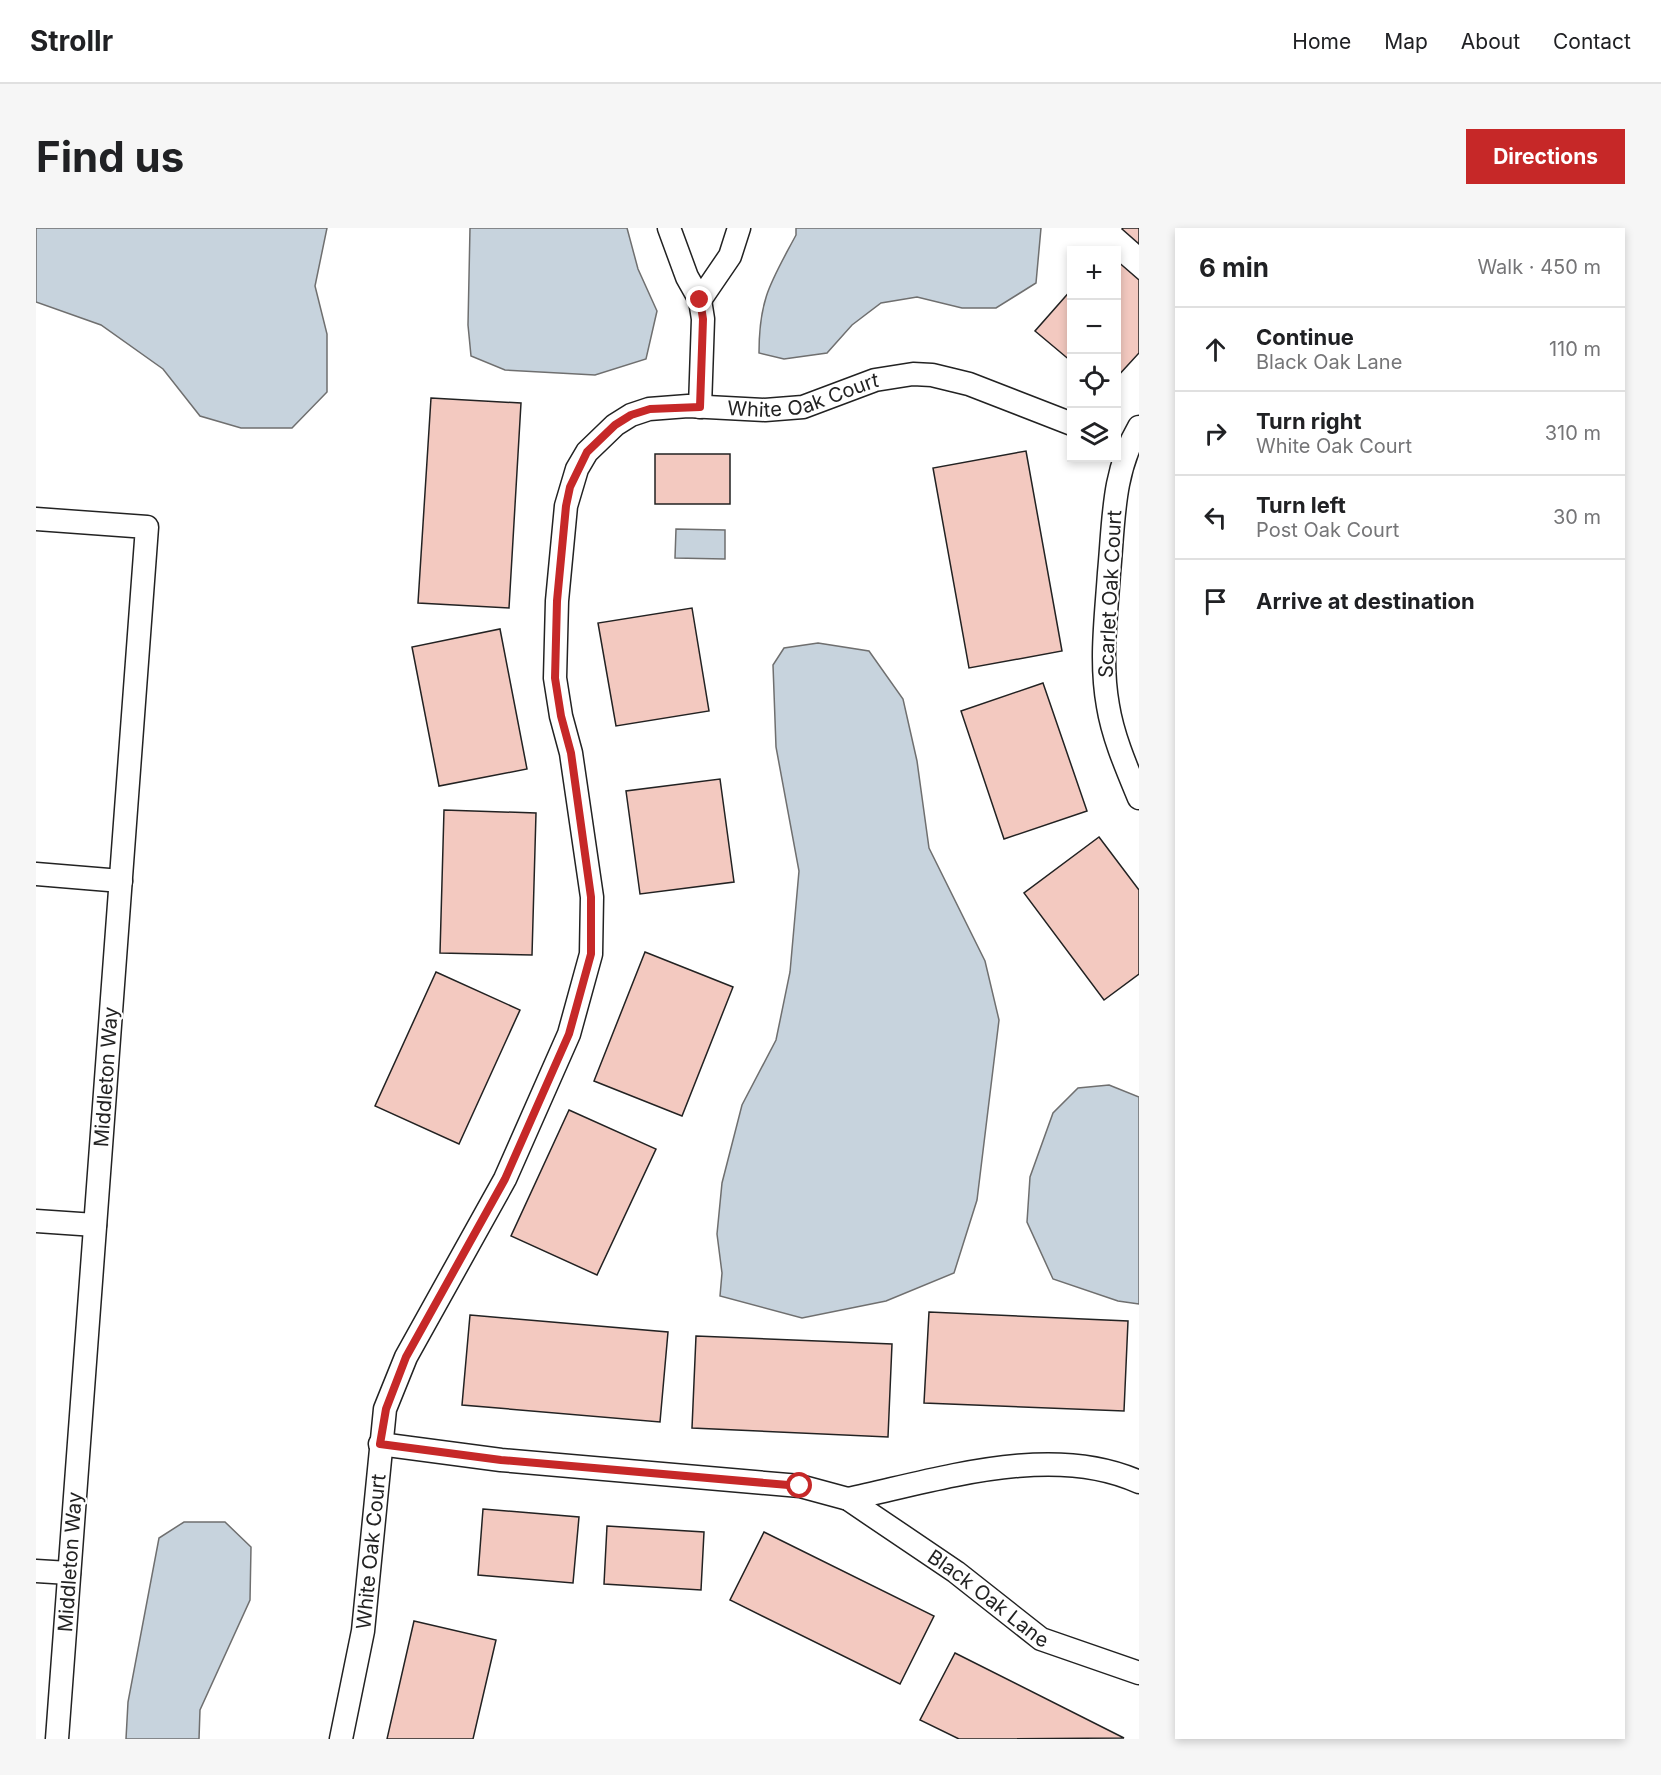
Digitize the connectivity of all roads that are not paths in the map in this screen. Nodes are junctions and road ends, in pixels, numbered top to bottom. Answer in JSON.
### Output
{"nodes":[{"id":1,"x":669,"y":228,"type":"edge"},
{"id":2,"x":739,"y":228,"type":"edge"},
{"id":3,"x":700,"y":300,"type":"junction"},
{"id":4,"x":700,"y":407,"type":"junction"},
{"id":5,"x":1067,"y":422,"type":"edge"},
{"id":6,"x":1128,"y":438,"type":"edge"},
{"id":7,"x":36,"y":519,"type":"edge"},
{"id":8,"x":1139,"y":798,"type":"edge"},
{"id":9,"x":36,"y":874,"type":"edge"},
{"id":10,"x":121,"y":881,"type":"junction"},
{"id":11,"x":36,"y":1221,"type":"edge"},
{"id":12,"x":95,"y":1225,"type":"junction"},
{"id":13,"x":380,"y":1444,"type":"junction"},
{"id":14,"x":1139,"y":1482,"type":"edge"},
{"id":15,"x":848,"y":1499,"type":"junction"},
{"id":16,"x":36,"y":1571,"type":"edge"},
{"id":17,"x":69,"y":1573,"type":"junction"},
{"id":18,"x":1139,"y":1673,"type":"edge"},
{"id":19,"x":57,"y":1739,"type":"edge"},
{"id":20,"x":341,"y":1739,"type":"edge"}],
"edges":[{"from":1,"to":3,"type":"street"},
{"from":2,"to":3,"type":"street"},
{"from":3,"to":4,"type":"street"},
{"from":4,"to":5,"type":"street","name":"White Oak Court"},
{"from":4,"to":13,"type":"street","name":"White Oak Court"},
{"from":6,"to":8,"type":"street","name":"Scarlet Oak Court"},
{"from":7,"to":10,"type":"street","name":"Middleton Way"},
{"from":9,"to":10,"type":"street"},
{"from":10,"to":12,"type":"street","name":"Middleton Way"},
{"from":11,"to":12,"type":"street"},
{"from":12,"to":17,"type":"street","name":"Middleton Way"},
{"from":13,"to":15,"type":"street","name":"Black Oak Lane"},
{"from":13,"to":20,"type":"street","name":"White Oak Court"},
{"from":14,"to":15,"type":"street","name":"Black Oak Lane"},
{"from":15,"to":18,"type":"street","name":"Black Oak Lane"},
{"from":16,"to":17,"type":"street"},
{"from":17,"to":19,"type":"street","name":"Middleton Way"}]}
